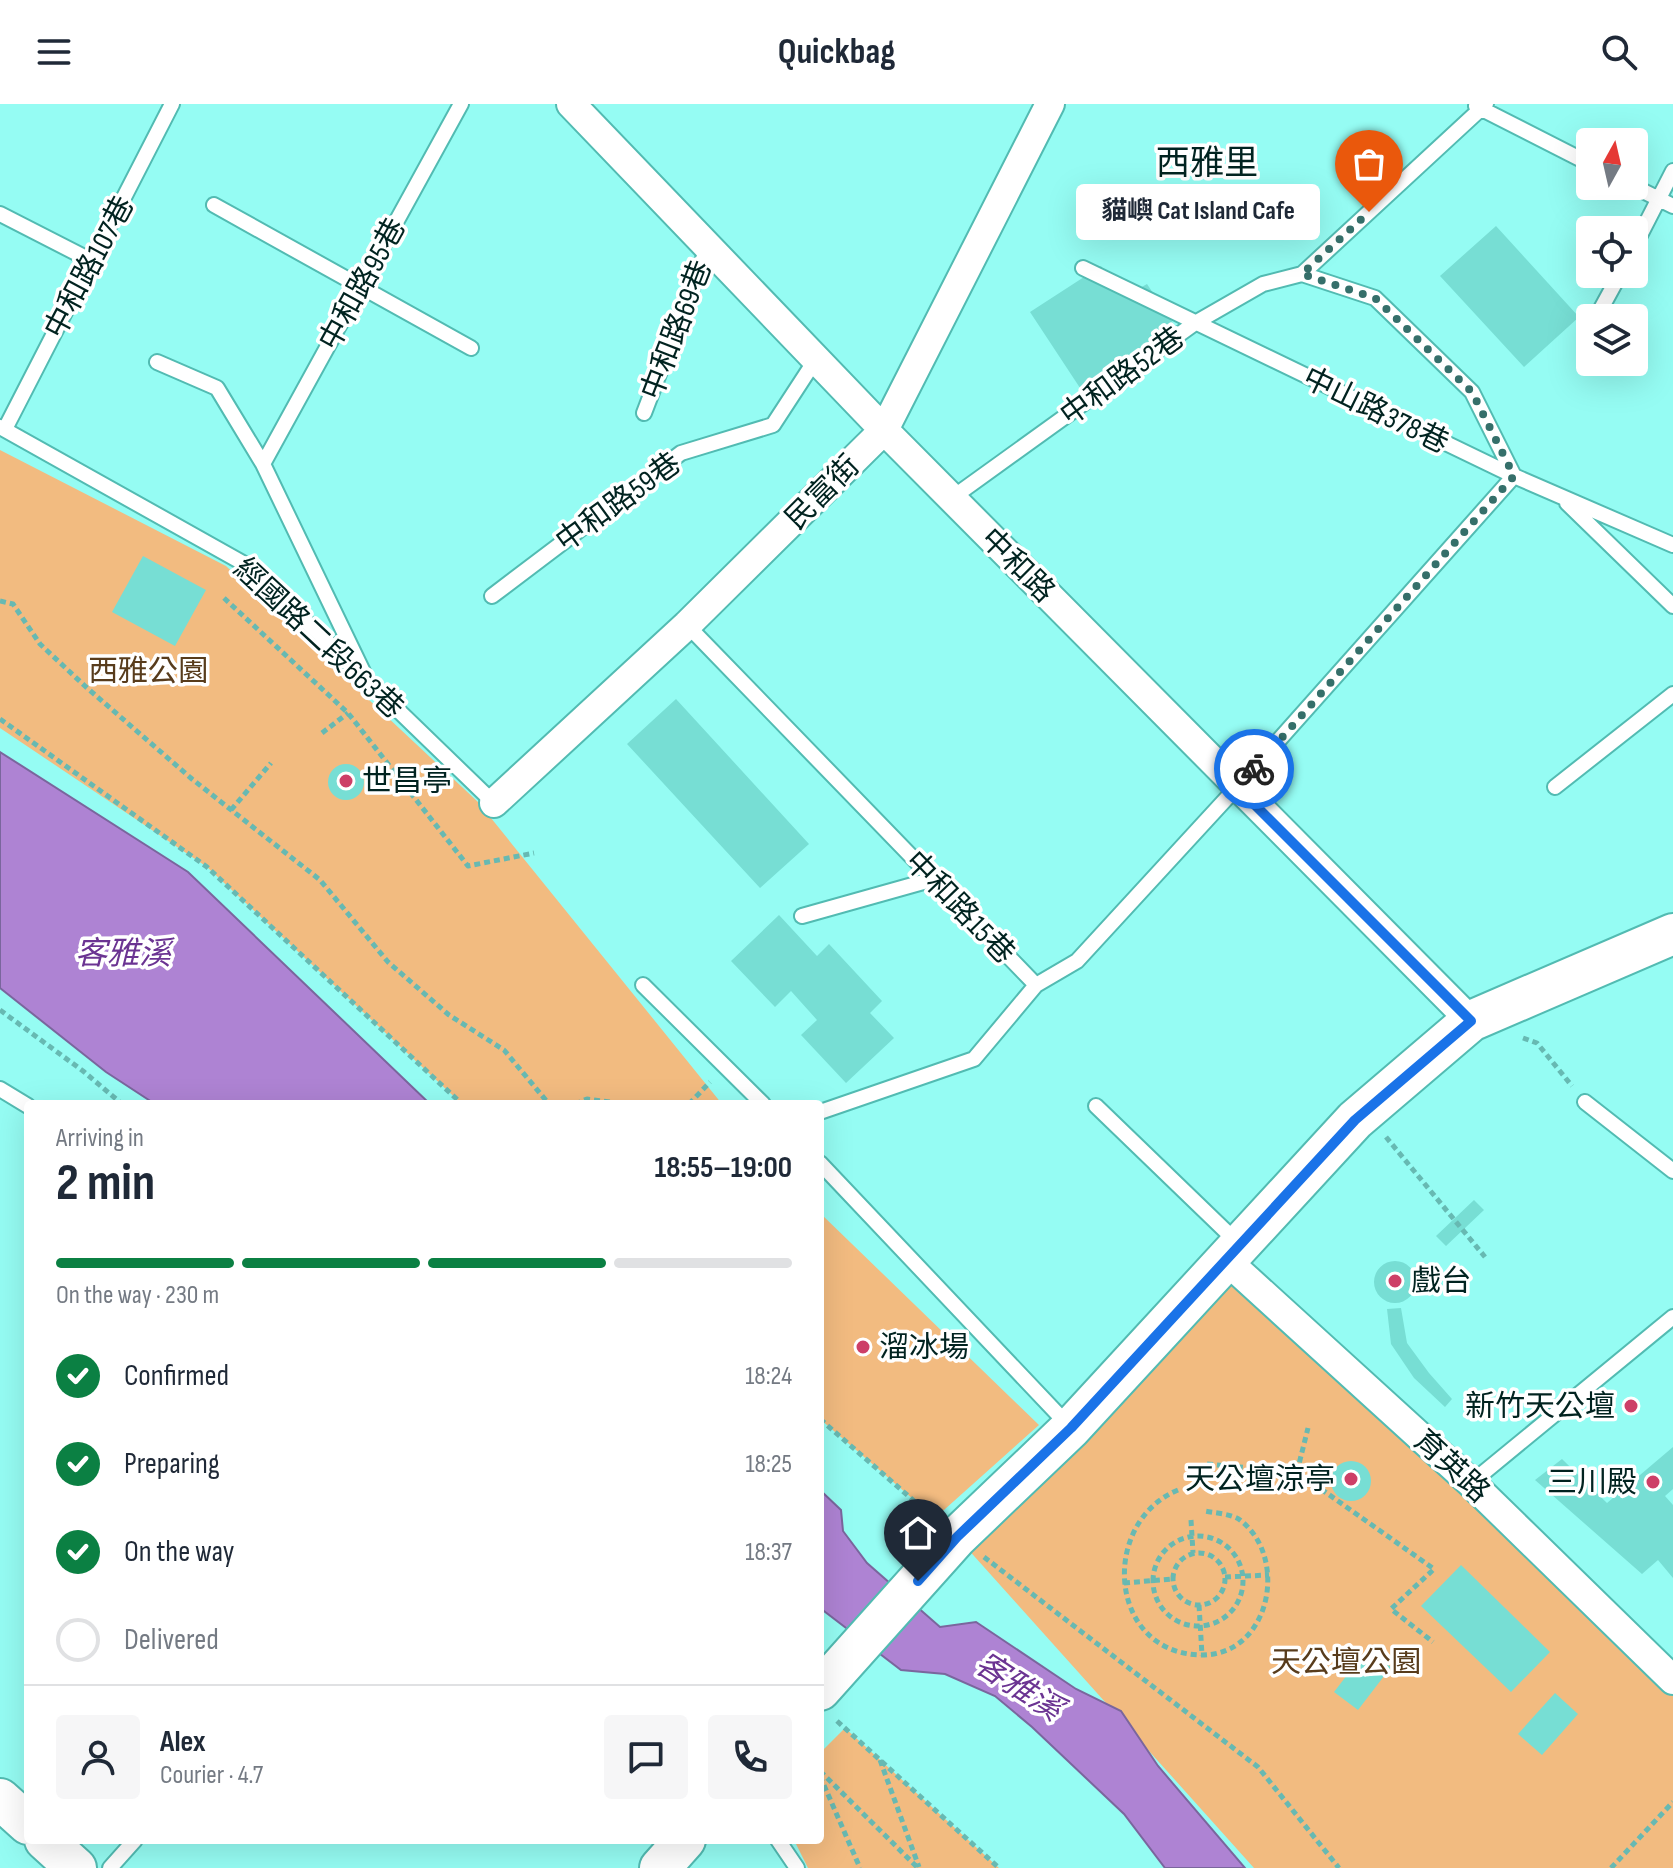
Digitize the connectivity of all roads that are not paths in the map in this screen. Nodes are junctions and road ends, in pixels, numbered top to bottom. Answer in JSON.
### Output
{"nodes":[{"id":1,"x":172,"y":104,"type":"edge"},
{"id":2,"x":461,"y":104,"type":"edge"},
{"id":3,"x":571,"y":104,"type":"edge"},
{"id":4,"x":1050,"y":104,"type":"edge"},
{"id":5,"x":1480,"y":106,"type":"edge"},
{"id":6,"x":1576,"y":157,"type":"edge"},
{"id":7,"x":1673,"y":171,"type":"edge"},
{"id":8,"x":1648,"y":194,"type":"edge"},
{"id":9,"x":1666,"y":203,"type":"edge"},
{"id":10,"x":214,"y":205,"type":"dead end"},
{"id":11,"x":0,"y":214,"type":"edge"},
{"id":12,"x":1648,"y":228,"type":"edge"},
{"id":13,"x":708,"y":246,"type":"junction"},
{"id":14,"x":92,"y":261,"type":"junction"},
{"id":15,"x":1083,"y":268,"type":"dead end"},
{"id":16,"x":1302,"y":274,"type":"junction"},
{"id":17,"x":360,"y":287,"type":"junction"},
{"id":18,"x":1195,"y":323,"type":"junction"},
{"id":19,"x":471,"y":348,"type":"dead end"},
{"id":20,"x":816,"y":359,"type":"junction"},
{"id":21,"x":157,"y":362,"type":"dead end"},
{"id":22,"x":644,"y":413,"type":"dead end"},
{"id":23,"x":2,"y":428,"type":"edge"},
{"id":24,"x":884,"y":430,"type":"junction"},
{"id":25,"x":263,"y":464,"type":"junction"},
{"id":26,"x":1514,"y":476,"type":"junction"},
{"id":27,"x":1559,"y":496,"type":"junction"},
{"id":28,"x":952,"y":498,"type":"junction"},
{"id":29,"x":1673,"y":545,"type":"edge"},
{"id":30,"x":492,"y":596,"type":"dead end"},
{"id":31,"x":1673,"y":606,"type":"edge"},
{"id":32,"x":687,"y":625,"type":"junction"},
{"id":33,"x":367,"y":680,"type":"junction"},
{"id":34,"x":1673,"y":694,"type":"edge"},
{"id":35,"x":1237,"y":787,"type":"junction"},
{"id":36,"x":1555,"y":787,"type":"dead end"},
{"id":37,"x":494,"y":803,"type":"joint"},
{"id":38,"x":934,"y":879,"type":"junction"},
{"id":39,"x":802,"y":916,"type":"dead end"},
{"id":40,"x":1673,"y":934,"type":"edge"},
{"id":41,"x":643,"y":985,"type":"dead end"},
{"id":42,"x":1036,"y":985,"type":"junction"},
{"id":43,"x":1471,"y":1021,"type":"junction"},
{"id":44,"x":0,"y":1089,"type":"edge"},
{"id":45,"x":759,"y":1100,"type":"edge"},
{"id":46,"x":1585,"y":1102,"type":"road end"},
{"id":47,"x":24,"y":1104,"type":"edge"},
{"id":48,"x":1096,"y":1106,"type":"dead end"},
{"id":49,"x":824,"y":1111,"type":"edge"},
{"id":50,"x":824,"y":1167,"type":"edge"},
{"id":51,"x":1673,"y":1171,"type":"edge"},
{"id":52,"x":1232,"y":1252,"type":"junction"},
{"id":53,"x":1673,"y":1317,"type":"edge"},
{"id":54,"x":1071,"y":1428,"type":"junction"},
{"id":55,"x":1471,"y":1483,"type":"junction"},
{"id":56,"x":1673,"y":1680,"type":"edge"},
{"id":57,"x":824,"y":1702,"type":"edge"},
{"id":58,"x":0,"y":1799,"type":"edge"},
{"id":59,"x":24,"y":1820,"type":"edge"},
{"id":60,"x":49,"y":1844,"type":"edge"},
{"id":61,"x":131,"y":1844,"type":"edge"},
{"id":62,"x":681,"y":1844,"type":"edge"},
{"id":63,"x":781,"y":1844,"type":"edge"},
{"id":64,"x":76,"y":1868,"type":"edge"},
{"id":65,"x":110,"y":1868,"type":"edge"},
{"id":66,"x":660,"y":1868,"type":"edge"},
{"id":67,"x":797,"y":1868,"type":"edge"}],
"edges":[{"from":1,"to":14,"type":"lane","name":"中和路107巷"},
{"from":2,"to":17,"type":"lane","name":"中和路95巷"},
{"from":3,"to":13,"type":"street","name":"中和路"},
{"from":4,"to":24,"type":"street","name":"民富街"},
{"from":5,"to":6,"type":"lane"},
{"from":5,"to":16,"type":"lane"},
{"from":7,"to":9,"type":"lane"},
{"from":8,"to":9,"type":"lane"},
{"from":9,"to":12,"type":"lane"},
{"from":10,"to":17,"type":"lane"},
{"from":11,"to":14,"type":"lane"},
{"from":13,"to":20,"type":"street","name":"中和路"},
{"from":13,"to":22,"type":"lane","name":"中和路69巷"},
{"from":14,"to":23,"type":"lane","name":"中和路107巷"},
{"from":15,"to":18,"type":"lane","name":"中山路378巷"},
{"from":16,"to":18,"type":"lane","name":"中和路52巷"},
{"from":16,"to":26,"type":"lane"},
{"from":17,"to":19,"type":"lane"},
{"from":17,"to":25,"type":"lane","name":"中和路95巷"},
{"from":18,"to":26,"type":"lane","name":"中山路378巷"},
{"from":18,"to":28,"type":"lane","name":"中和路52巷"},
{"from":20,"to":24,"type":"street","name":"中和路"},
{"from":20,"to":30,"type":"lane","name":"中和路59巷"},
{"from":21,"to":25,"type":"lane"},
{"from":23,"to":33,"type":"lane","name":"經國路二段663巷"},
{"from":24,"to":28,"type":"street","name":"中和路"},
{"from":24,"to":32,"type":"street","name":"民富街"},
{"from":25,"to":33,"type":"lane"},
{"from":26,"to":27,"type":"lane","name":"中山路378巷"},
{"from":26,"to":35,"type":"lane","name":"中和路15巷"},
{"from":27,"to":29,"type":"lane","name":"中山路378巷"},
{"from":27,"to":31,"type":"lane"},
{"from":28,"to":35,"type":"street","name":"中和路"},
{"from":32,"to":37,"type":"street","name":"民富街"},
{"from":32,"to":38,"type":"lane","name":"中和路15巷"},
{"from":33,"to":37,"type":"lane","name":"經國路二段663巷"},
{"from":34,"to":36,"type":"lane"},
{"from":35,"to":42,"type":"lane","name":"中和路15巷"},
{"from":35,"to":43,"type":"street","name":"中和路"},
{"from":38,"to":39,"type":"lane"},
{"from":38,"to":42,"type":"lane","name":"中和路15巷"},
{"from":40,"to":43,"type":"street"},
{"from":41,"to":45,"type":"lane"},
{"from":42,"to":49,"type":"lane"},
{"from":43,"to":52,"type":"street"},
{"from":44,"to":47,"type":"lane"},
{"from":46,"to":51,"type":"lane"},
{"from":48,"to":52,"type":"lane"},
{"from":50,"to":54,"type":"lane"},
{"from":52,"to":54,"type":"street"},
{"from":52,"to":55,"type":"street","name":"育英路"},
{"from":53,"to":55,"type":"lane"},
{"from":54,"to":57,"type":"street"},
{"from":55,"to":56,"type":"street","name":"育英路"},
{"from":58,"to":59,"type":"street"},
{"from":60,"to":64,"type":"street"},
{"from":61,"to":65,"type":"lane"},
{"from":62,"to":66,"type":"street"},
{"from":63,"to":67,"type":"lane"}]}
